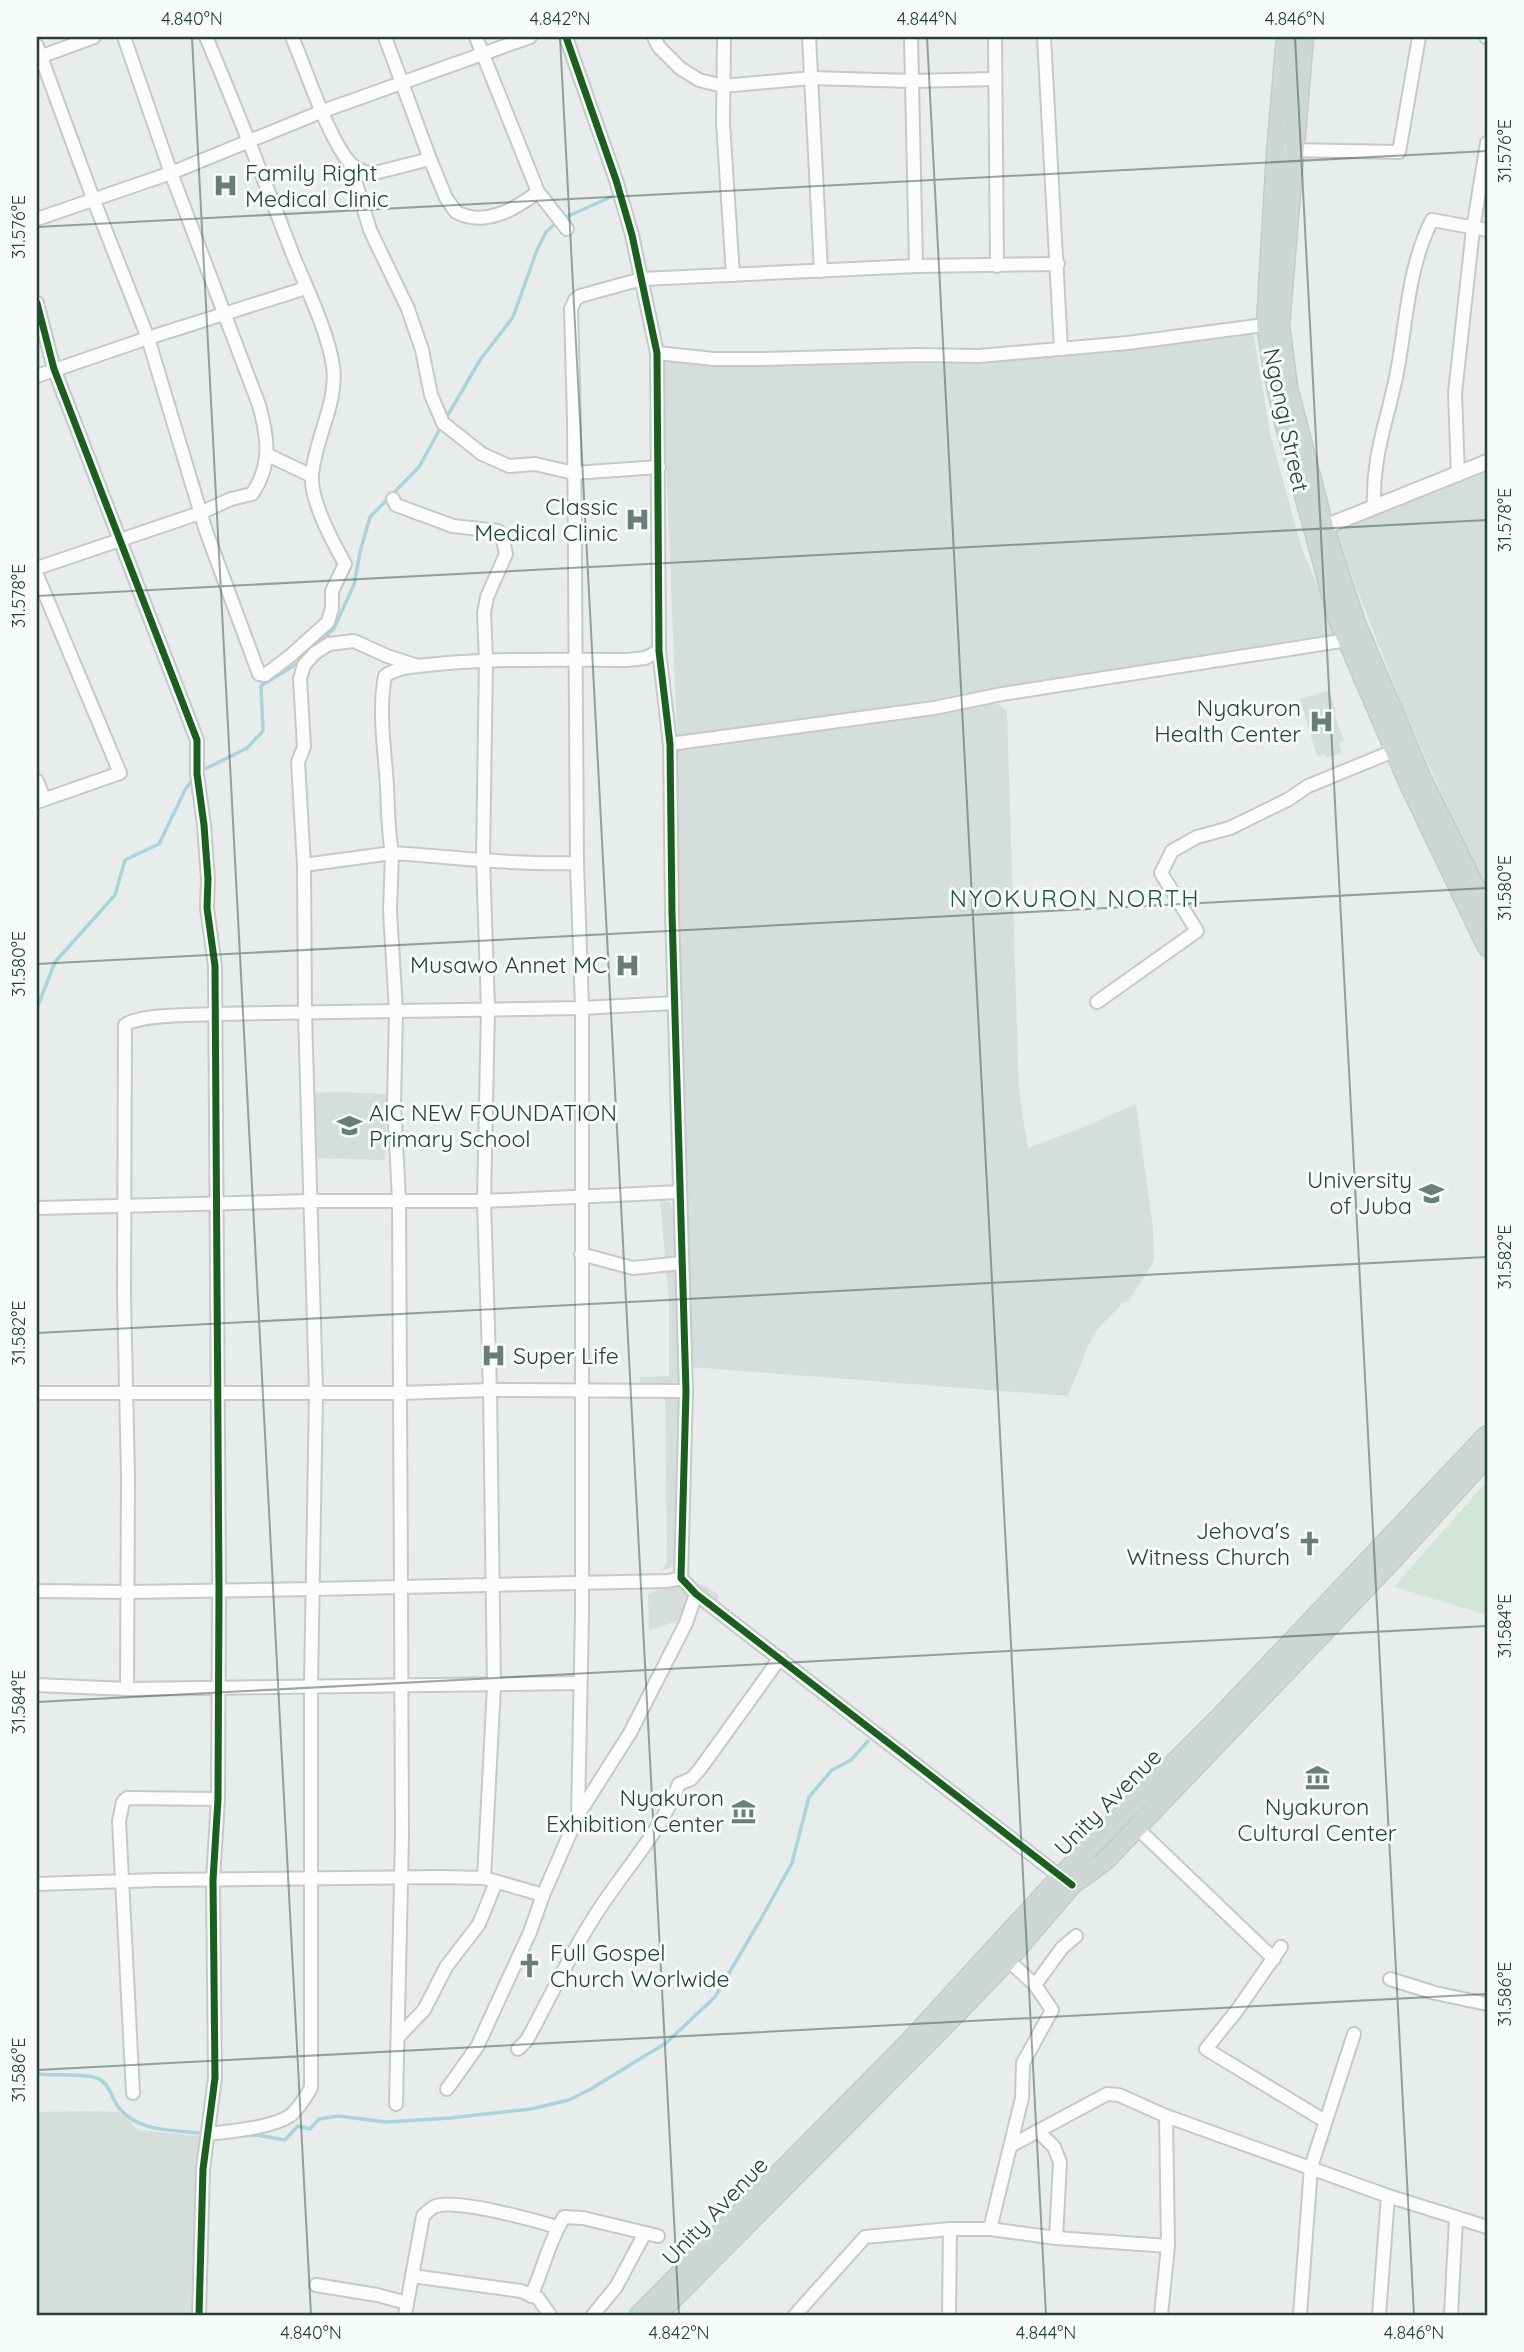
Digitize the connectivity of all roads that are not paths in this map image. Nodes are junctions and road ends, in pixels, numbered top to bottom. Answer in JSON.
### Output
{"nodes":[{"id":1,"x":94,"y":37,"type":"edge"},
{"id":2,"x":124,"y":37,"type":"edge"},
{"id":3,"x":206,"y":37,"type":"edge"},
{"id":4,"x":292,"y":37,"type":"edge"},
{"id":5,"x":385,"y":37,"type":"edge"},
{"id":6,"x":476,"y":37,"type":"edge"},
{"id":7,"x":530,"y":37,"type":"edge"},
{"id":8,"x":566,"y":37,"type":"edge"},
{"id":9,"x":654,"y":37,"type":"edge"},
{"id":10,"x":724,"y":37,"type":"edge"},
{"id":11,"x":810,"y":37,"type":"edge"},
{"id":12,"x":911,"y":37,"type":"edge"},
{"id":13,"x":995,"y":37,"type":"edge"},
{"id":14,"x":1044,"y":37,"type":"edge"},
{"id":15,"x":1286,"y":37,"type":"edge"},
{"id":16,"x":1304,"y":37,"type":"edge"},
{"id":17,"x":1419,"y":37,"type":"edge"},
{"id":18,"x":38,"y":53,"type":"edge"},
{"id":19,"x":483,"y":54,"type":"junction"},
{"id":20,"x":812,"y":78,"type":"junction"},
{"id":21,"x":995,"y":79,"type":"junction"},
{"id":22,"x":912,"y":81,"type":"junction"},
{"id":23,"x":402,"y":83,"type":"junction"},
{"id":24,"x":723,"y":86,"type":"junction"},
{"id":25,"x":323,"y":111,"type":"junction"},
{"id":26,"x":249,"y":142,"type":"junction"},
{"id":27,"x":1487,"y":143,"type":"edge"},
{"id":28,"x":1285,"y":151,"type":"junction"},
{"id":29,"x":430,"y":159,"type":"junction"},
{"id":30,"x":350,"y":163,"type":"junction"},
{"id":31,"x":170,"y":173,"type":"junction"},
{"id":32,"x":538,"y":192,"type":"junction"},
{"id":33,"x":94,"y":201,"type":"junction"},
{"id":34,"x":37,"y":219,"type":"edge"},
{"id":35,"x":566,"y":229,"type":"dead end"},
{"id":36,"x":1473,"y":229,"type":"junction"},
{"id":37,"x":1487,"y":230,"type":"edge"},
{"id":38,"x":1058,"y":264,"type":"junction"},
{"id":39,"x":916,"y":266,"type":"junction"},
{"id":40,"x":997,"y":266,"type":"junction"},
{"id":41,"x":821,"y":271,"type":"junction"},
{"id":42,"x":733,"y":275,"type":"junction"},
{"id":43,"x":642,"y":279,"type":"junction"},
{"id":44,"x":306,"y":288,"type":"junction"},
{"id":45,"x":37,"y":303,"type":"edge"},
{"id":46,"x":224,"y":315,"type":"junction"},
{"id":47,"x":1273,"y":325,"type":"junction"},
{"id":48,"x":148,"y":338,"type":"junction"},
{"id":49,"x":1061,"y":349,"type":"junction"},
{"id":50,"x":657,"y":353,"type":"junction"},
{"id":51,"x":54,"y":369,"type":"junction"},
{"id":52,"x":37,"y":376,"type":"edge"},
{"id":53,"x":268,"y":455,"type":"junction"},
{"id":54,"x":1487,"y":462,"type":"edge"},
{"id":55,"x":659,"y":467,"type":"junction"},
{"id":56,"x":574,"y":473,"type":"junction"},
{"id":57,"x":1458,"y":475,"type":"junction"},
{"id":58,"x":312,"y":476,"type":"junction"},
{"id":59,"x":393,"y":499,"type":"dead end"},
{"id":60,"x":1374,"y":508,"type":"junction"},
{"id":61,"x":200,"y":513,"type":"junction"},
{"id":62,"x":1318,"y":529,"type":"junction"},
{"id":63,"x":120,"y":539,"type":"junction"},
{"id":64,"x":37,"y":568,"type":"edge"},
{"id":65,"x":37,"y":575,"type":"edge"},
{"id":66,"x":1354,"y":637,"type":"junction"},
{"id":67,"x":659,"y":651,"type":"junction"},
{"id":68,"x":486,"y":660,"type":"junction"},
{"id":69,"x":576,"y":660,"type":"junction"},
{"id":70,"x":418,"y":666,"type":"junction"},
{"id":71,"x":670,"y":744,"type":"junction"},
{"id":72,"x":1402,"y":748,"type":"junction"},
{"id":73,"x":37,"y":781,"type":"edge"},
{"id":74,"x":1415,"y":782,"type":"junction"},
{"id":75,"x":40,"y":800,"type":"edge"},
{"id":76,"x":392,"y":853,"type":"junction"},
{"id":77,"x":483,"y":859,"type":"junction"},
{"id":78,"x":577,"y":863,"type":"junction"},
{"id":79,"x":304,"y":865,"type":"junction"},
{"id":80,"x":1487,"y":911,"type":"edge"},
{"id":81,"x":1487,"y":947,"type":"edge"},
{"id":82,"x":1097,"y":1002,"type":"dead end"},
{"id":83,"x":674,"y":1003,"type":"junction"},
{"id":84,"x":488,"y":1008,"type":"junction"},
{"id":85,"x":582,"y":1008,"type":"junction"},
{"id":86,"x":396,"y":1011,"type":"junction"},
{"id":87,"x":215,"y":1014,"type":"junction"},
{"id":88,"x":305,"y":1014,"type":"junction"},
{"id":89,"x":680,"y":1192,"type":"junction"},
{"id":90,"x":582,"y":1198,"type":"junction"},
{"id":91,"x":398,"y":1200,"type":"junction"},
{"id":92,"x":310,"y":1201,"type":"junction"},
{"id":93,"x":484,"y":1201,"type":"junction"},
{"id":94,"x":125,"y":1205,"type":"junction"},
{"id":95,"x":216,"y":1205,"type":"junction"},
{"id":96,"x":37,"y":1208,"type":"edge"},
{"id":97,"x":581,"y":1254,"type":"junction"},
{"id":98,"x":682,"y":1263,"type":"junction"},
{"id":99,"x":489,"y":1390,"type":"junction"},
{"id":100,"x":686,"y":1391,"type":"junction"},
{"id":101,"x":126,"y":1392,"type":"junction"},
{"id":102,"x":217,"y":1392,"type":"junction"},
{"id":103,"x":316,"y":1392,"type":"junction"},
{"id":104,"x":582,"y":1392,"type":"junction"},
{"id":105,"x":400,"y":1393,"type":"junction"},
{"id":106,"x":37,"y":1394,"type":"edge"},
{"id":107,"x":1487,"y":1435,"type":"edge"},
{"id":108,"x":1487,"y":1457,"type":"edge"},
{"id":109,"x":681,"y":1578,"type":"junction"},
{"id":110,"x":582,"y":1583,"type":"junction"},
{"id":111,"x":492,"y":1586,"type":"junction"},
{"id":112,"x":401,"y":1587,"type":"junction"},
{"id":113,"x":219,"y":1590,"type":"junction"},
{"id":114,"x":314,"y":1590,"type":"junction"},
{"id":115,"x":37,"y":1591,"type":"edge"},
{"id":116,"x":127,"y":1592,"type":"junction"},
{"id":117,"x":696,"y":1594,"type":"junction"},
{"id":118,"x":780,"y":1658,"type":"junction"},
{"id":119,"x":580,"y":1683,"type":"junction"},
{"id":120,"x":37,"y":1685,"type":"edge"},
{"id":121,"x":312,"y":1685,"type":"junction"},
{"id":122,"x":218,"y":1686,"type":"junction"},
{"id":123,"x":494,"y":1686,"type":"junction"},
{"id":124,"x":400,"y":1687,"type":"junction"},
{"id":125,"x":127,"y":1689,"type":"junction"},
{"id":126,"x":218,"y":1799,"type":"junction"},
{"id":127,"x":578,"y":1815,"type":"junction"},
{"id":128,"x":1136,"y":1827,"type":"junction"},
{"id":129,"x":401,"y":1877,"type":"junction"},
{"id":130,"x":213,"y":1880,"type":"junction"},
{"id":131,"x":312,"y":1880,"type":"junction"},
{"id":132,"x":490,"y":1880,"type":"junction"},
{"id":133,"x":1066,"y":1881,"type":"junction"},
{"id":134,"x":123,"y":1882,"type":"junction"},
{"id":135,"x":37,"y":1884,"type":"edge"},
{"id":136,"x":543,"y":1895,"type":"junction"},
{"id":137,"x":1076,"y":1936,"type":"dead end"},
{"id":138,"x":1281,"y":1947,"type":"dead end"},
{"id":139,"x":1273,"y":1959,"type":"junction"},
{"id":140,"x":1008,"y":1960,"type":"junction"},
{"id":141,"x":1390,"y":1979,"type":"dead end"},
{"id":142,"x":1035,"y":1985,"type":"junction"},
{"id":143,"x":1487,"y":2004,"type":"edge"},
{"id":144,"x":1354,"y":2034,"type":"dead end"},
{"id":145,"x":399,"y":2036,"type":"junction"},
{"id":146,"x":518,"y":2049,"type":"dead end"},
{"id":147,"x":447,"y":2090,"type":"dead end"},
{"id":148,"x":133,"y":2093,"type":"dead end"},
{"id":149,"x":396,"y":2104,"type":"dead end"},
{"id":150,"x":1166,"y":2116,"type":"junction"},
{"id":151,"x":1325,"y":2121,"type":"junction"},
{"id":152,"x":1038,"y":2131,"type":"junction"},
{"id":153,"x":208,"y":2139,"type":"junction"},
{"id":154,"x":1012,"y":2145,"type":"junction"},
{"id":155,"x":1311,"y":2167,"type":"junction"},
{"id":156,"x":776,"y":2187,"type":"junction"},
{"id":157,"x":1388,"y":2196,"type":"junction"},
{"id":158,"x":1456,"y":2219,"type":"junction"},
{"id":159,"x":558,"y":2227,"type":"junction"},
{"id":160,"x":1487,"y":2227,"type":"edge"},
{"id":161,"x":950,"y":2229,"type":"junction"},
{"id":162,"x":990,"y":2229,"type":"junction"},
{"id":163,"x":645,"y":2233,"type":"junction"},
{"id":164,"x":658,"y":2236,"type":"dead end"},
{"id":165,"x":1056,"y":2238,"type":"junction"},
{"id":166,"x":1168,"y":2246,"type":"junction"},
{"id":167,"x":412,"y":2276,"type":"junction"},
{"id":168,"x":316,"y":2285,"type":"dead end"},
{"id":169,"x":531,"y":2295,"type":"junction"},
{"id":170,"x":406,"y":2309,"type":"edge"},
{"id":171,"x":198,"y":2315,"type":"edge"},
{"id":172,"x":551,"y":2315,"type":"edge"},
{"id":173,"x":593,"y":2315,"type":"edge"},
{"id":174,"x":639,"y":2315,"type":"edge"},
{"id":175,"x":657,"y":2315,"type":"edge"},
{"id":176,"x":795,"y":2315,"type":"edge"},
{"id":177,"x":949,"y":2315,"type":"edge"},
{"id":178,"x":1161,"y":2315,"type":"edge"},
{"id":179,"x":1300,"y":2315,"type":"edge"},
{"id":180,"x":1379,"y":2315,"type":"edge"},
{"id":181,"x":1451,"y":2315,"type":"edge"}],
"edges":[{"from":1,"to":18,"type":"street"},
{"from":2,"to":31,"type":"street"},
{"from":3,"to":26,"type":"street"},
{"from":4,"to":25,"type":"street"},
{"from":5,"to":23,"type":"street"},
{"from":6,"to":19,"type":"street"},
{"from":7,"to":19,"type":"street"},
{"from":8,"to":43,"type":"street"},
{"from":9,"to":24,"type":"street"},
{"from":10,"to":24,"type":"street"},
{"from":11,"to":20,"type":"street"},
{"from":12,"to":22,"type":"street"},
{"from":13,"to":21,"type":"street"},
{"from":14,"to":38,"type":"street"},
{"from":15,"to":28,"type":"main road","name":"Ngongi Street"},
{"from":16,"to":28,"type":"main road","name":"Ngongi Street"},
{"from":17,"to":28,"type":"street"},
{"from":18,"to":33,"type":"street"},
{"from":19,"to":23,"type":"street"},
{"from":19,"to":32,"type":"street"},
{"from":20,"to":22,"type":"street"},
{"from":20,"to":24,"type":"street"},
{"from":20,"to":41,"type":"street"},
{"from":21,"to":22,"type":"street"},
{"from":21,"to":40,"type":"street"},
{"from":22,"to":39,"type":"street"},
{"from":23,"to":25,"type":"street"},
{"from":23,"to":29,"type":"street"},
{"from":24,"to":42,"type":"street"},
{"from":25,"to":26,"type":"street"},
{"from":25,"to":30,"type":"street"},
{"from":26,"to":31,"type":"street"},
{"from":26,"to":44,"type":"street"},
{"from":27,"to":36,"type":"street"},
{"from":28,"to":47,"type":"main road","name":"Ngongi Street"},
{"from":29,"to":30,"type":"street"},
{"from":29,"to":32,"type":"street"},
{"from":30,"to":56,"type":"street"},
{"from":31,"to":33,"type":"street"},
{"from":31,"to":46,"type":"street"},
{"from":32,"to":35,"type":"street"},
{"from":33,"to":34,"type":"street"},
{"from":33,"to":48,"type":"street"},
{"from":36,"to":37,"type":"street"},
{"from":36,"to":57,"type":"street"},
{"from":36,"to":60,"type":"street"},
{"from":38,"to":40,"type":"street"},
{"from":38,"to":49,"type":"street"},
{"from":39,"to":40,"type":"street"},
{"from":39,"to":41,"type":"street"},
{"from":41,"to":42,"type":"street"},
{"from":42,"to":43,"type":"street"},
{"from":43,"to":50,"type":"street"},
{"from":43,"to":56,"type":"street"},
{"from":44,"to":46,"type":"street"},
{"from":44,"to":58,"type":"street"},
{"from":45,"to":51,"type":"street"},
{"from":46,"to":48,"type":"street"},
{"from":46,"to":53,"type":"street"},
{"from":47,"to":49,"type":"street"},
{"from":47,"to":62,"type":"main road","name":"Ngongi Street"},
{"from":48,"to":51,"type":"street"},
{"from":48,"to":61,"type":"street"},
{"from":49,"to":50,"type":"street"},
{"from":50,"to":55,"type":"street"},
{"from":51,"to":52,"type":"street"},
{"from":51,"to":63,"type":"street"},
{"from":53,"to":58,"type":"street"},
{"from":53,"to":61,"type":"street"},
{"from":54,"to":57,"type":"street"},
{"from":55,"to":56,"type":"street"},
{"from":55,"to":67,"type":"street"},
{"from":56,"to":69,"type":"street"},
{"from":57,"to":60,"type":"street"},
{"from":58,"to":61,"type":"street"},
{"from":59,"to":68,"type":"street"},
{"from":60,"to":62,"type":"street"},
{"from":61,"to":63,"type":"street"},
{"from":62,"to":66,"type":"main road","name":"Ngongi Street"},
{"from":63,"to":64,"type":"street"},
{"from":63,"to":87,"type":"street"},
{"from":65,"to":75,"type":"street"},
{"from":66,"to":71,"type":"street"},
{"from":66,"to":72,"type":"main road","name":"Ngongi Street"},
{"from":67,"to":69,"type":"street"},
{"from":67,"to":71,"type":"street"},
{"from":68,"to":69,"type":"street"},
{"from":68,"to":70,"type":"street"},
{"from":68,"to":77,"type":"street"},
{"from":69,"to":78,"type":"street"},
{"from":70,"to":76,"type":"street"},
{"from":70,"to":79,"type":"street"},
{"from":71,"to":83,"type":"street"},
{"from":72,"to":74,"type":"main road","name":"Ngongi Street"},
{"from":72,"to":82,"type":"street"},
{"from":73,"to":75,"type":"street"},
{"from":74,"to":80,"type":"main road"},
{"from":74,"to":81,"type":"main road"},
{"from":76,"to":77,"type":"street"},
{"from":76,"to":79,"type":"street"},
{"from":76,"to":86,"type":"street"},
{"from":77,"to":78,"type":"street"},
{"from":77,"to":84,"type":"street"},
{"from":78,"to":85,"type":"street"},
{"from":79,"to":88,"type":"street"},
{"from":83,"to":85,"type":"street"},
{"from":83,"to":89,"type":"street"},
{"from":84,"to":85,"type":"street"},
{"from":84,"to":86,"type":"street"},
{"from":84,"to":93,"type":"street"},
{"from":85,"to":90,"type":"street"},
{"from":86,"to":88,"type":"street"},
{"from":86,"to":91,"type":"street"},
{"from":87,"to":88,"type":"street"},
{"from":87,"to":94,"type":"street"},
{"from":87,"to":95,"type":"street"},
{"from":88,"to":92,"type":"street"},
{"from":89,"to":90,"type":"street"},
{"from":89,"to":98,"type":"street"},
{"from":90,"to":93,"type":"street"},
{"from":90,"to":97,"type":"street"},
{"from":91,"to":92,"type":"street"},
{"from":91,"to":93,"type":"street"},
{"from":91,"to":105,"type":"street"},
{"from":92,"to":95,"type":"street"},
{"from":92,"to":103,"type":"street"},
{"from":93,"to":99,"type":"street"},
{"from":94,"to":95,"type":"street"},
{"from":94,"to":96,"type":"street"},
{"from":94,"to":101,"type":"street"},
{"from":95,"to":102,"type":"street"},
{"from":97,"to":98,"type":"street"},
{"from":97,"to":104,"type":"street"},
{"from":98,"to":100,"type":"street"},
{"from":99,"to":104,"type":"street"},
{"from":99,"to":105,"type":"street"},
{"from":99,"to":111,"type":"street"},
{"from":100,"to":104,"type":"street"},
{"from":100,"to":109,"type":"street"},
{"from":101,"to":102,"type":"street"},
{"from":101,"to":106,"type":"street"},
{"from":101,"to":116,"type":"street"},
{"from":102,"to":103,"type":"street"},
{"from":102,"to":113,"type":"street"},
{"from":103,"to":105,"type":"street"},
{"from":103,"to":114,"type":"street"},
{"from":104,"to":110,"type":"street"},
{"from":105,"to":112,"type":"street"},
{"from":107,"to":133,"type":"main road","name":"Unity Avenue"},
{"from":108,"to":128,"type":"main road","name":"Unity Avenue"},
{"from":109,"to":110,"type":"street"},
{"from":109,"to":117,"type":"street"},
{"from":110,"to":111,"type":"street"},
{"from":110,"to":119,"type":"street"},
{"from":111,"to":112,"type":"street"},
{"from":111,"to":123,"type":"street"},
{"from":112,"to":114,"type":"street"},
{"from":112,"to":124,"type":"street"},
{"from":113,"to":114,"type":"street"},
{"from":113,"to":116,"type":"street"},
{"from":113,"to":122,"type":"street"},
{"from":114,"to":121,"type":"street"},
{"from":115,"to":116,"type":"street"},
{"from":116,"to":125,"type":"street"},
{"from":117,"to":118,"type":"street"},
{"from":117,"to":127,"type":"street"},
{"from":118,"to":133,"type":"street"},
{"from":118,"to":146,"type":"street"},
{"from":119,"to":123,"type":"street"},
{"from":119,"to":127,"type":"street"},
{"from":120,"to":125,"type":"street"},
{"from":121,"to":122,"type":"street"},
{"from":121,"to":124,"type":"street"},
{"from":121,"to":131,"type":"street"},
{"from":122,"to":125,"type":"street"},
{"from":122,"to":126,"type":"street"},
{"from":123,"to":124,"type":"street"},
{"from":123,"to":132,"type":"street"},
{"from":124,"to":129,"type":"street"},
{"from":126,"to":130,"type":"street"},
{"from":126,"to":134,"type":"street"},
{"from":127,"to":136,"type":"street"},
{"from":128,"to":133,"type":"main road","name":"Unity Avenue"},
{"from":128,"to":139,"type":"street"},
{"from":129,"to":131,"type":"street"},
{"from":129,"to":132,"type":"street"},
{"from":129,"to":145,"type":"street"},
{"from":130,"to":131,"type":"street"},
{"from":130,"to":134,"type":"street"},
{"from":130,"to":153,"type":"street"},
{"from":131,"to":153,"type":"street"},
{"from":132,"to":136,"type":"street"},
{"from":132,"to":145,"type":"street"},
{"from":133,"to":140,"type":"main road","name":"Unity Avenue"},
{"from":133,"to":156,"type":"main road","name":"Unity Avenue"},
{"from":134,"to":135,"type":"street"},
{"from":134,"to":148,"type":"street"},
{"from":136,"to":147,"type":"street"},
{"from":137,"to":142,"type":"street"},
{"from":138,"to":139,"type":"street"},
{"from":139,"to":151,"type":"street"},
{"from":140,"to":142,"type":"street"},
{"from":140,"to":156,"type":"main road","name":"Unity Avenue"},
{"from":141,"to":143,"type":"street"},
{"from":142,"to":154,"type":"street"},
{"from":144,"to":151,"type":"street"},
{"from":145,"to":149,"type":"street"},
{"from":150,"to":152,"type":"street"},
{"from":150,"to":155,"type":"street"},
{"from":150,"to":166,"type":"street"},
{"from":151,"to":155,"type":"street"},
{"from":152,"to":154,"type":"street"},
{"from":152,"to":165,"type":"street"},
{"from":153,"to":171,"type":"street"},
{"from":154,"to":162,"type":"street"},
{"from":155,"to":157,"type":"street"},
{"from":155,"to":179,"type":"street"},
{"from":156,"to":174,"type":"main road","name":"Unity Avenue"},
{"from":156,"to":175,"type":"main road","name":"Unity Avenue"},
{"from":157,"to":158,"type":"street"},
{"from":157,"to":180,"type":"street"},
{"from":158,"to":160,"type":"street"},
{"from":158,"to":181,"type":"street"},
{"from":159,"to":163,"type":"street"},
{"from":159,"to":167,"type":"street"},
{"from":159,"to":169,"type":"street"},
{"from":161,"to":162,"type":"street"},
{"from":161,"to":176,"type":"street"},
{"from":161,"to":177,"type":"street"},
{"from":162,"to":165,"type":"street"},
{"from":163,"to":164,"type":"street"},
{"from":163,"to":173,"type":"street"},
{"from":165,"to":166,"type":"street"},
{"from":166,"to":178,"type":"street"},
{"from":167,"to":169,"type":"street"},
{"from":167,"to":170,"type":"street"},
{"from":168,"to":170,"type":"street"},
{"from":169,"to":172,"type":"street"}]}
